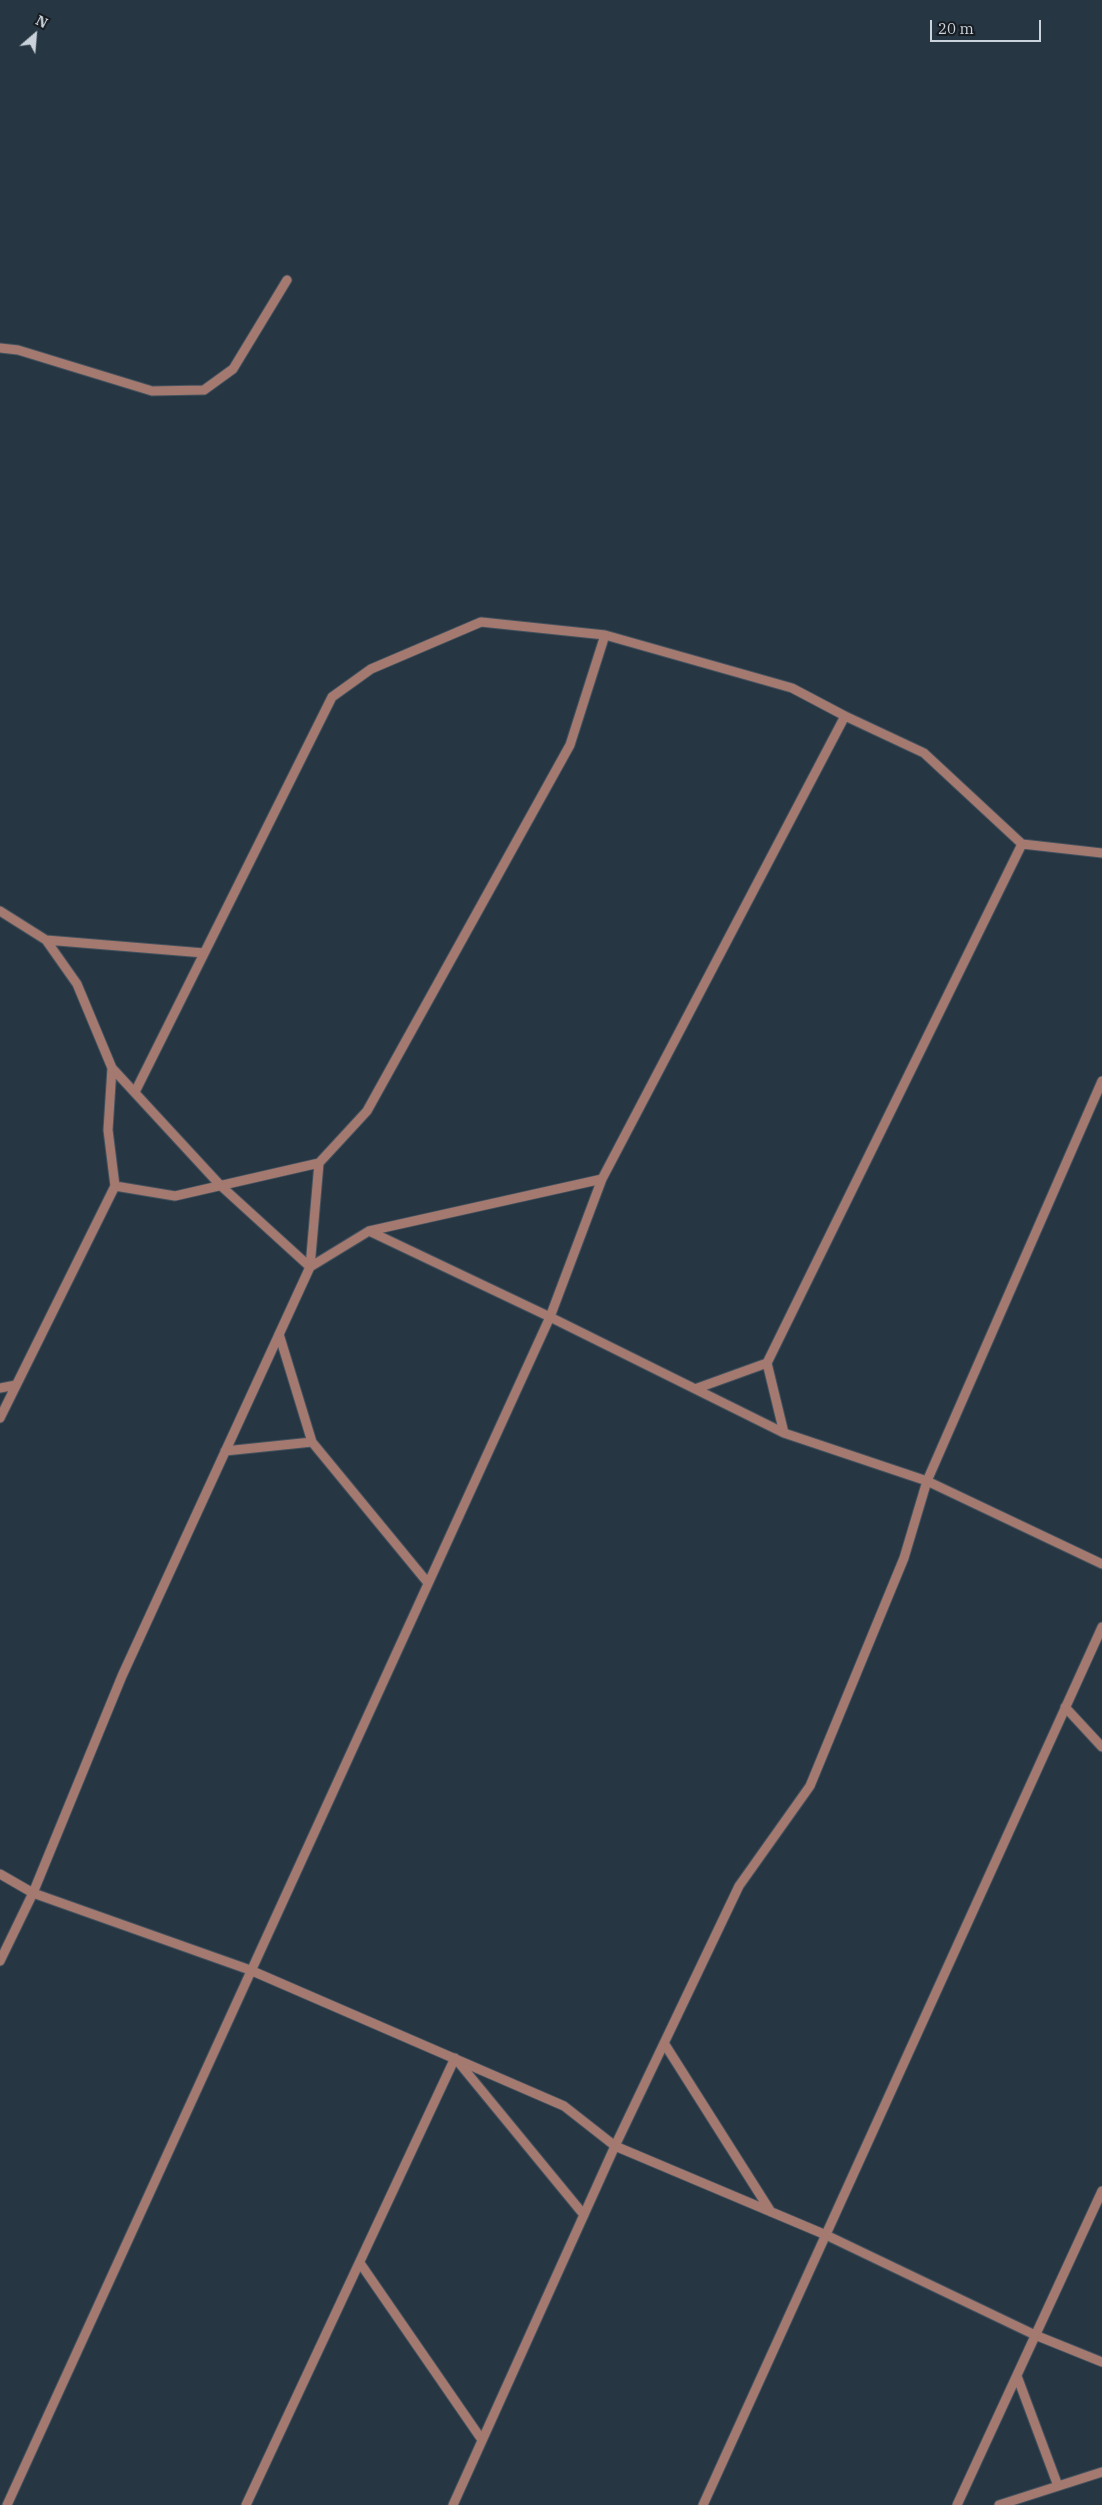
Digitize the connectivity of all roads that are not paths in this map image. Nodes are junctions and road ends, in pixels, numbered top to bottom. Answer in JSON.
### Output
{"nodes":[{"id":1,"x":287,"y":280,"type":"dead end"},
{"id":2,"x":0,"y":348,"type":"edge"},
{"id":3,"x":605,"y":635,"type":"junction"},
{"id":4,"x":845,"y":716,"type":"junction"},
{"id":5,"x":1022,"y":844,"type":"junction"},
{"id":6,"x":1102,"y":854,"type":"edge"},
{"id":7,"x":0,"y":911,"type":"edge"},
{"id":8,"x":46,"y":940,"type":"junction"},
{"id":9,"x":204,"y":953,"type":"junction"},
{"id":10,"x":112,"y":1068,"type":"junction"},
{"id":11,"x":1102,"y":1081,"type":"edge"},
{"id":12,"x":135,"y":1092,"type":"junction"},
{"id":13,"x":320,"y":1164,"type":"junction"},
{"id":14,"x":602,"y":1179,"type":"junction"},
{"id":15,"x":220,"y":1185,"type":"junction"},
{"id":16,"x":115,"y":1186,"type":"junction"},
{"id":17,"x":369,"y":1231,"type":"junction"},
{"id":18,"x":310,"y":1268,"type":"junction"},
{"id":19,"x":550,"y":1317,"type":"junction"},
{"id":20,"x":279,"y":1334,"type":"junction"},
{"id":21,"x":767,"y":1363,"type":"junction"},
{"id":22,"x":16,"y":1385,"type":"junction"},
{"id":23,"x":0,"y":1388,"type":"edge"},
{"id":24,"x":695,"y":1389,"type":"junction"},
{"id":25,"x":0,"y":1418,"type":"edge"},
{"id":26,"x":784,"y":1434,"type":"junction"},
{"id":27,"x":312,"y":1442,"type":"junction"},
{"id":28,"x":225,"y":1451,"type":"junction"},
{"id":29,"x":927,"y":1481,"type":"junction"},
{"id":30,"x":1102,"y":1564,"type":"edge"},
{"id":31,"x":428,"y":1583,"type":"junction"},
{"id":32,"x":1102,"y":1627,"type":"edge"},
{"id":33,"x":1065,"y":1707,"type":"junction"},
{"id":34,"x":1102,"y":1746,"type":"edge"},
{"id":35,"x":0,"y":1874,"type":"edge"},
{"id":36,"x":33,"y":1893,"type":"junction"},
{"id":37,"x":0,"y":1961,"type":"edge"},
{"id":38,"x":250,"y":1970,"type":"junction"},
{"id":39,"x":664,"y":2043,"type":"junction"},
{"id":40,"x":454,"y":2058,"type":"junction"},
{"id":41,"x":615,"y":2146,"type":"junction"},
{"id":42,"x":1102,"y":2191,"type":"edge"},
{"id":43,"x":771,"y":2212,"type":"junction"},
{"id":44,"x":584,"y":2215,"type":"junction"},
{"id":45,"x":826,"y":2235,"type":"junction"},
{"id":46,"x":360,"y":2263,"type":"junction"},
{"id":47,"x":1035,"y":2336,"type":"junction"},
{"id":48,"x":1102,"y":2362,"type":"edge"},
{"id":49,"x":1017,"y":2376,"type":"junction"},
{"id":50,"x":482,"y":2440,"type":"junction"},
{"id":51,"x":1102,"y":2472,"type":"edge"},
{"id":52,"x":1058,"y":2486,"type":"junction"},
{"id":53,"x":6,"y":2505,"type":"edge"},
{"id":54,"x":246,"y":2505,"type":"edge"},
{"id":55,"x":453,"y":2505,"type":"edge"},
{"id":56,"x":703,"y":2505,"type":"edge"},
{"id":57,"x":957,"y":2505,"type":"edge"},
{"id":58,"x":999,"y":2505,"type":"edge"}],
"edges":[{"from":1,"to":2,"type":"street"},
{"from":3,"to":4,"type":"street"},
{"from":3,"to":9,"type":"street"},
{"from":3,"to":13,"type":"street"},
{"from":4,"to":5,"type":"street"},
{"from":4,"to":14,"type":"street"},
{"from":5,"to":6,"type":"street"},
{"from":5,"to":21,"type":"street"},
{"from":7,"to":8,"type":"street"},
{"from":8,"to":9,"type":"street"},
{"from":8,"to":10,"type":"street"},
{"from":9,"to":12,"type":"street"},
{"from":10,"to":12,"type":"street"},
{"from":10,"to":16,"type":"street"},
{"from":11,"to":29,"type":"street"},
{"from":12,"to":15,"type":"street"},
{"from":13,"to":15,"type":"street"},
{"from":13,"to":18,"type":"street"},
{"from":14,"to":17,"type":"street"},
{"from":14,"to":19,"type":"street"},
{"from":15,"to":16,"type":"street"},
{"from":15,"to":18,"type":"street"},
{"from":16,"to":22,"type":"street"},
{"from":17,"to":18,"type":"street"},
{"from":17,"to":19,"type":"street"},
{"from":18,"to":20,"type":"street"},
{"from":19,"to":24,"type":"street"},
{"from":19,"to":31,"type":"street"},
{"from":20,"to":27,"type":"street"},
{"from":20,"to":28,"type":"street"},
{"from":21,"to":24,"type":"street"},
{"from":21,"to":26,"type":"street"},
{"from":22,"to":23,"type":"street"},
{"from":22,"to":25,"type":"street"},
{"from":24,"to":26,"type":"street"},
{"from":26,"to":29,"type":"street"},
{"from":27,"to":28,"type":"street"},
{"from":27,"to":31,"type":"street"},
{"from":28,"to":36,"type":"street"},
{"from":29,"to":30,"type":"street"},
{"from":29,"to":39,"type":"street"},
{"from":31,"to":38,"type":"street"},
{"from":32,"to":33,"type":"street"},
{"from":33,"to":34,"type":"street"},
{"from":33,"to":45,"type":"street"},
{"from":35,"to":36,"type":"street"},
{"from":36,"to":37,"type":"street"},
{"from":36,"to":38,"type":"street"},
{"from":38,"to":40,"type":"street"},
{"from":38,"to":53,"type":"street"},
{"from":39,"to":41,"type":"street"},
{"from":39,"to":43,"type":"street"},
{"from":40,"to":41,"type":"street"},
{"from":40,"to":44,"type":"street"},
{"from":40,"to":46,"type":"street"},
{"from":41,"to":43,"type":"street"},
{"from":41,"to":44,"type":"street"},
{"from":42,"to":47,"type":"street"},
{"from":43,"to":45,"type":"street"},
{"from":44,"to":50,"type":"street"},
{"from":45,"to":47,"type":"street"},
{"from":45,"to":56,"type":"street"},
{"from":46,"to":50,"type":"street"},
{"from":46,"to":54,"type":"street"},
{"from":47,"to":48,"type":"street"},
{"from":47,"to":49,"type":"street"},
{"from":49,"to":52,"type":"street"},
{"from":49,"to":57,"type":"street"},
{"from":50,"to":55,"type":"street"},
{"from":51,"to":52,"type":"street"},
{"from":52,"to":58,"type":"street"}]}
